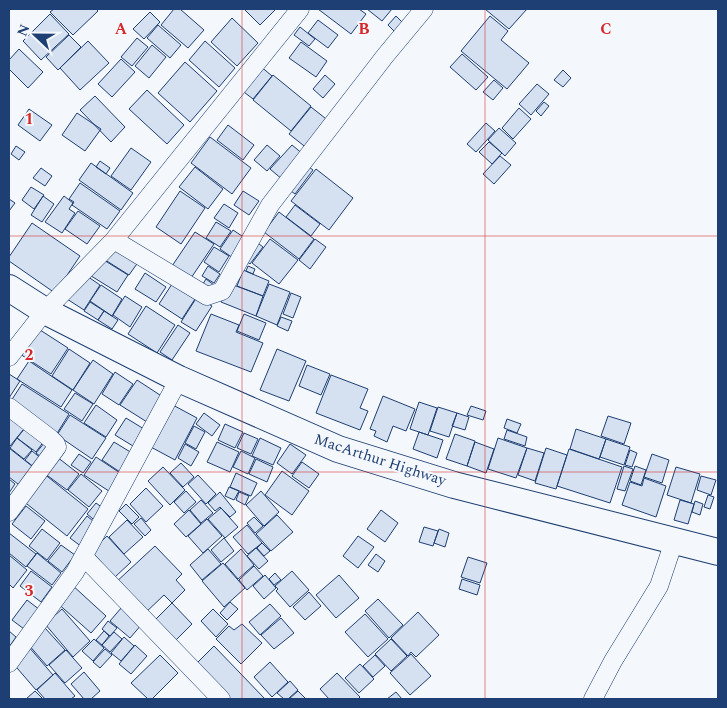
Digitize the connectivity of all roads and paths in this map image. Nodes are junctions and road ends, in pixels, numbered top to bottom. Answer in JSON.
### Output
{"nodes":[{"id":1,"x":300,"y":9,"type":"edge"},
{"id":2,"x":424,"y":9,"type":"edge"},
{"id":3,"x":114,"y":240,"type":"junction"},
{"id":4,"x":9,"y":288,"type":"edge"},
{"id":5,"x":45,"y":311,"type":"junction"},
{"id":6,"x":9,"y":357,"type":"edge"},
{"id":7,"x":179,"y":379,"type":"junction"},
{"id":8,"x":9,"y":407,"type":"edge"},
{"id":9,"x":9,"y":512,"type":"edge"},
{"id":10,"x":674,"y":541,"type":"junction"},
{"id":11,"x":718,"y":552,"type":"edge"},
{"id":12,"x":84,"y":556,"type":"junction"},
{"id":13,"x":9,"y":663,"type":"edge"},
{"id":14,"x":221,"y":699,"type":"edge"},
{"id":15,"x":593,"y":699,"type":"edge"}],
"edges":[{"from":1,"to":3,"type":"street"},
{"from":2,"to":3,"type":"street"},
{"from":3,"to":5,"type":"street"},
{"from":4,"to":5,"type":"highway","name":"MacArthur Highway"},
{"from":5,"to":6,"type":"street"},
{"from":5,"to":7,"type":"highway","name":"MacArthur Highway"},
{"from":7,"to":10,"type":"highway","name":"MacArthur Highway"},
{"from":7,"to":12,"type":"street"},
{"from":8,"to":9,"type":"street"},
{"from":10,"to":11,"type":"highway","name":"MacArthur Highway"},
{"from":10,"to":15,"type":"street"},
{"from":12,"to":13,"type":"street"},
{"from":12,"to":14,"type":"street"}]}
